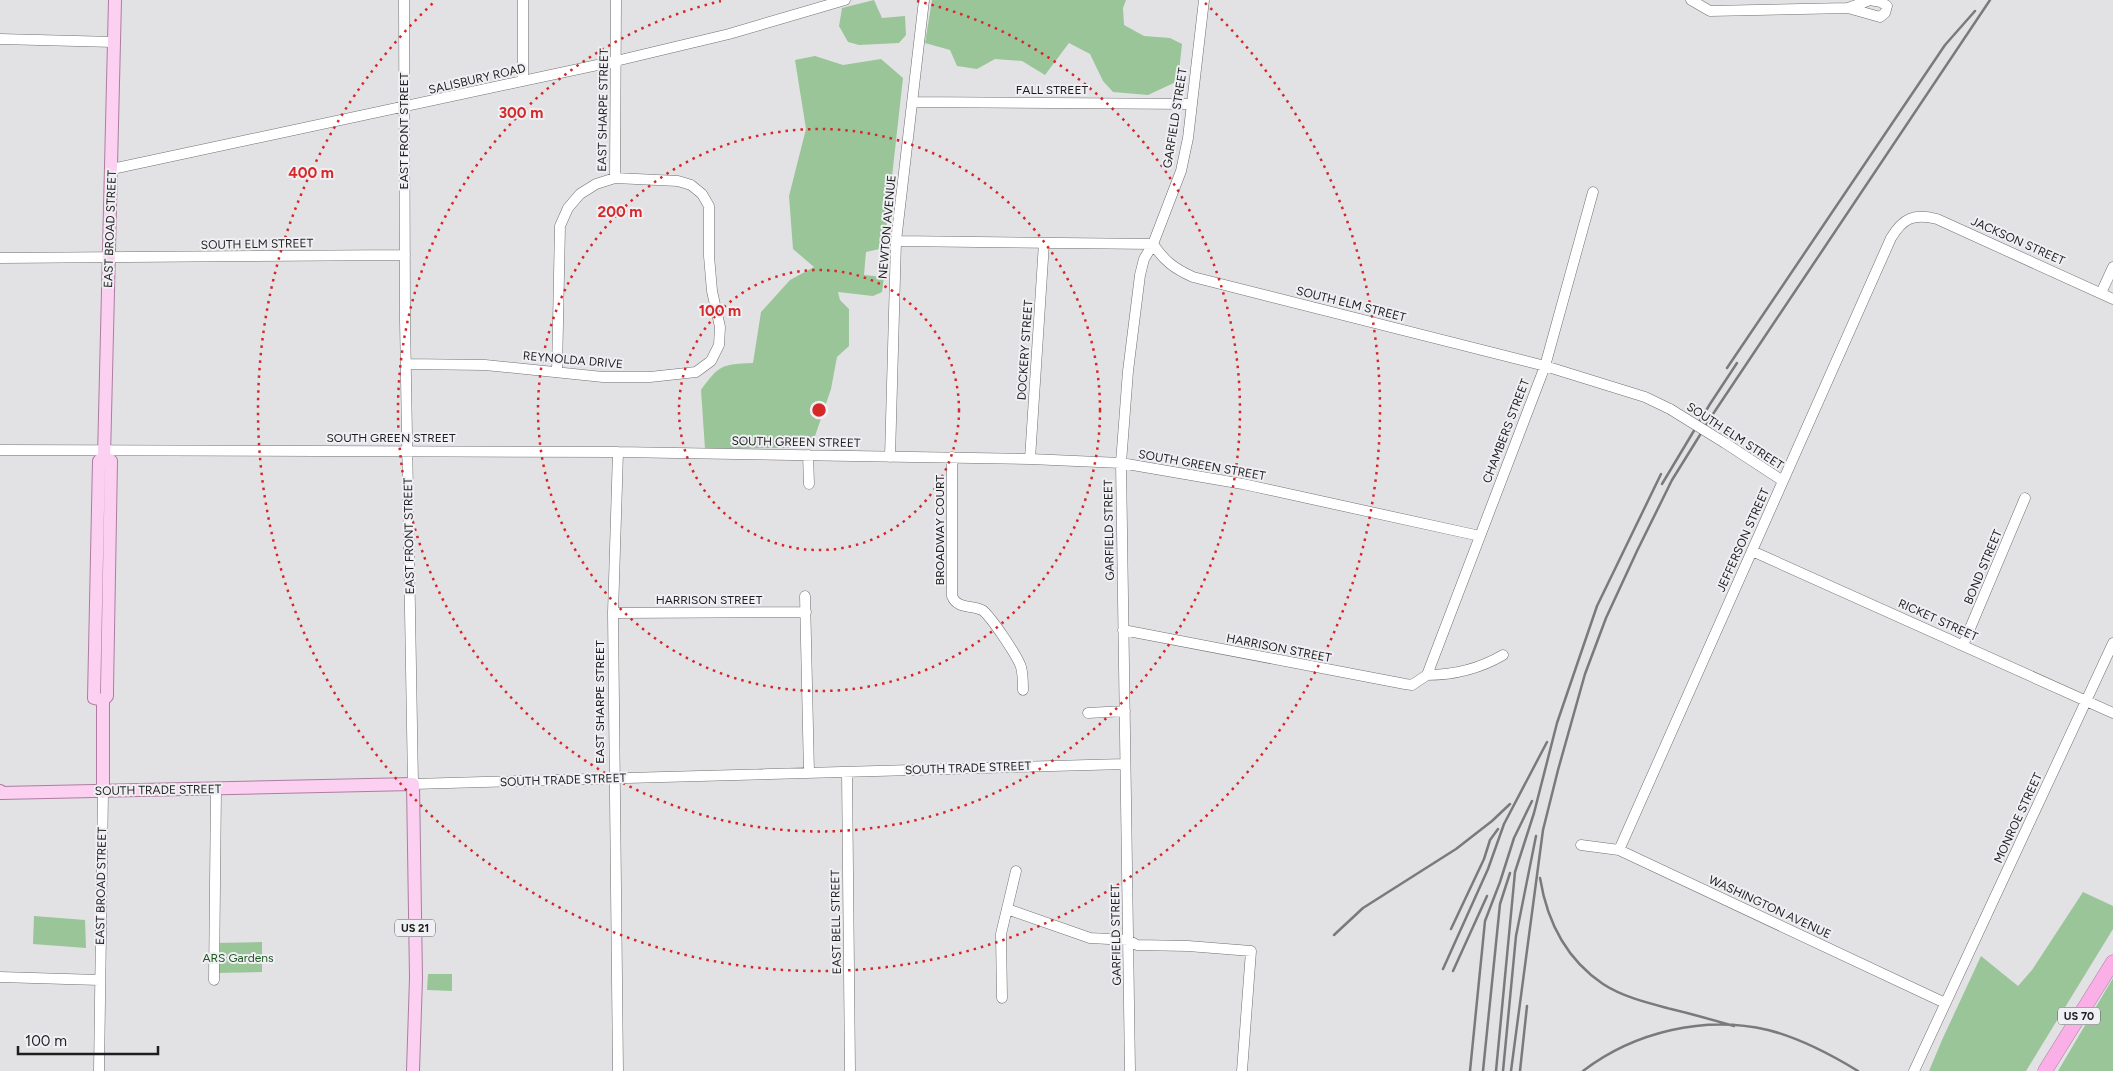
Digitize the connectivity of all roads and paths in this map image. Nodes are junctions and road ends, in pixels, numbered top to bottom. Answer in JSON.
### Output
{"nodes":[{"id":1,"x":115,"y":0,"type":"edge"},
{"id":2,"x":404,"y":0,"type":"edge"},
{"id":3,"x":523,"y":0,"type":"edge"},
{"id":4,"x":616,"y":0,"type":"edge"},
{"id":5,"x":844,"y":0,"type":"edge"},
{"id":6,"x":924,"y":0,"type":"edge"},
{"id":7,"x":1204,"y":0,"type":"edge"},
{"id":8,"x":1691,"y":0,"type":"edge"},
{"id":9,"x":1848,"y":8,"type":"dead end"},
{"id":10,"x":0,"y":39,"type":"edge"},
{"id":11,"x":114,"y":42,"type":"junction"},
{"id":12,"x":616,"y":61,"type":"junction"},
{"id":13,"x":524,"y":81,"type":"junction"},
{"id":14,"x":913,"y":102,"type":"junction"},
{"id":15,"x":1191,"y":104,"type":"junction"},
{"id":16,"x":404,"y":108,"type":"junction"},
{"id":17,"x":112,"y":169,"type":"junction"},
{"id":18,"x":615,"y":178,"type":"junction"},
{"id":19,"x":1593,"y":192,"type":"dead end"},
{"id":20,"x":1910,"y":218,"type":"joint"},
{"id":21,"x":896,"y":241,"type":"junction"},
{"id":22,"x":1044,"y":243,"type":"junction"},
{"id":23,"x":1153,"y":244,"type":"junction"},
{"id":24,"x":405,"y":255,"type":"junction"},
{"id":25,"x":0,"y":258,"type":"edge"},
{"id":26,"x":109,"y":258,"type":"junction"},
{"id":27,"x":2113,"y":267,"type":"edge"},
{"id":28,"x":2100,"y":293,"type":"junction"},
{"id":29,"x":2113,"y":298,"type":"edge"},
{"id":30,"x":406,"y":364,"type":"junction"},
{"id":31,"x":1545,"y":366,"type":"junction"},
{"id":32,"x":557,"y":372,"type":"junction"},
{"id":33,"x":0,"y":450,"type":"edge"},
{"id":34,"x":408,"y":450,"type":"junction"},
{"id":35,"x":618,"y":452,"type":"junction"},
{"id":36,"x":104,"y":453,"type":"junction"},
{"id":37,"x":808,"y":455,"type":"junction"},
{"id":38,"x":890,"y":456,"type":"junction"},
{"id":39,"x":952,"y":458,"type":"junction"},
{"id":40,"x":1030,"y":459,"type":"junction"},
{"id":41,"x":1121,"y":464,"type":"junction"},
{"id":42,"x":1783,"y":481,"type":"junction"},
{"id":43,"x":809,"y":484,"type":"dead end"},
{"id":44,"x":2025,"y":498,"type":"dead end"},
{"id":45,"x":1480,"y":536,"type":"junction"},
{"id":46,"x":1752,"y":551,"type":"junction"},
{"id":47,"x":805,"y":596,"type":"dead end"},
{"id":48,"x":806,"y":612,"type":"junction"},
{"id":49,"x":613,"y":613,"type":"junction"},
{"id":50,"x":1123,"y":630,"type":"junction"},
{"id":51,"x":2113,"y":642,"type":"edge"},
{"id":52,"x":1963,"y":645,"type":"junction"},
{"id":53,"x":1503,"y":655,"type":"dead end"},
{"id":54,"x":1427,"y":675,"type":"junction"},
{"id":55,"x":1023,"y":690,"type":"dead end"},
{"id":56,"x":2086,"y":700,"type":"junction"},
{"id":57,"x":1125,"y":710,"type":"junction"},
{"id":58,"x":1088,"y":713,"type":"dead end"},
{"id":59,"x":2113,"y":713,"type":"edge"},
{"id":60,"x":1125,"y":764,"type":"junction"},
{"id":61,"x":848,"y":772,"type":"junction"},
{"id":62,"x":809,"y":773,"type":"junction"},
{"id":63,"x":613,"y":779,"type":"junction"},
{"id":64,"x":413,"y":784,"type":"junction"},
{"id":65,"x":216,"y":789,"type":"junction"},
{"id":66,"x":0,"y":792,"type":"edge"},
{"id":67,"x":102,"y":792,"type":"junction"},
{"id":68,"x":1581,"y":846,"type":"dead end"},
{"id":69,"x":1618,"y":850,"type":"junction"},
{"id":70,"x":1016,"y":871,"type":"dead end"},
{"id":71,"x":1007,"y":908,"type":"junction"},
{"id":72,"x":1128,"y":940,"type":"junction"},
{"id":73,"x":2113,"y":962,"type":"edge"},
{"id":74,"x":0,"y":977,"type":"edge"},
{"id":75,"x":99,"y":980,"type":"junction"},
{"id":76,"x":214,"y":980,"type":"dead end"},
{"id":77,"x":1002,"y":998,"type":"dead end"},
{"id":78,"x":1945,"y":1003,"type":"junction"},
{"id":79,"x":99,"y":1071,"type":"edge"},
{"id":80,"x":413,"y":1071,"type":"edge"},
{"id":81,"x":618,"y":1071,"type":"edge"},
{"id":82,"x":850,"y":1071,"type":"edge"},
{"id":83,"x":1130,"y":1071,"type":"edge"},
{"id":84,"x":1242,"y":1071,"type":"edge"},
{"id":85,"x":1914,"y":1071,"type":"edge"},
{"id":86,"x":2046,"y":1071,"type":"edge"}],
"edges":[{"from":1,"to":11,"type":"main road","name":"EAST BROAD STREET"},
{"from":2,"to":16,"type":"street","name":"EAST FRONT STREET"},
{"from":3,"to":13,"type":"street"},
{"from":4,"to":12,"type":"street","name":"EAST SHARPE STREET"},
{"from":5,"to":12,"type":"street","name":"SALISBURY ROAD"},
{"from":6,"to":14,"type":"street","name":"NEWTON AVENUE"},
{"from":7,"to":15,"type":"street","name":"GARFIELD STREET"},
{"from":8,"to":9,"type":"street"},
{"from":10,"to":11,"type":"street"},
{"from":11,"to":17,"type":"main road","name":"EAST BROAD STREET"},
{"from":12,"to":13,"type":"street","name":"SALISBURY ROAD"},
{"from":12,"to":18,"type":"street","name":"EAST SHARPE STREET"},
{"from":13,"to":16,"type":"street","name":"SALISBURY ROAD"},
{"from":14,"to":15,"type":"street","name":"FALL STREET"},
{"from":14,"to":21,"type":"street","name":"NEWTON AVENUE"},
{"from":15,"to":23,"type":"street","name":"GARFIELD STREET"},
{"from":16,"to":17,"type":"street","name":"SALISBURY ROAD"},
{"from":16,"to":24,"type":"street","name":"EAST FRONT STREET"},
{"from":17,"to":26,"type":"main road","name":"EAST BROAD STREET"},
{"from":18,"to":32,"type":"street","name":"EAST SHARPE STREET"},
{"from":18,"to":32,"type":"street","name":"REYNOLDA DRIVE"},
{"from":19,"to":31,"type":"street","name":"CHAMBERS STREET"},
{"from":20,"to":28,"type":"street","name":"JACKSON STREET"},
{"from":20,"to":42,"type":"street","name":"JEFFERSON STREET"},
{"from":21,"to":22,"type":"street"},
{"from":21,"to":38,"type":"street","name":"NEWTON AVENUE"},
{"from":22,"to":23,"type":"street"},
{"from":22,"to":40,"type":"street","name":"DOCKERY STREET"},
{"from":23,"to":31,"type":"street","name":"SOUTH ELM STREET"},
{"from":23,"to":41,"type":"street","name":"GARFIELD STREET"},
{"from":24,"to":26,"type":"street","name":"SOUTH ELM STREET"},
{"from":24,"to":30,"type":"street","name":"EAST FRONT STREET"},
{"from":25,"to":26,"type":"street","name":"SOUTH ELM STREET"},
{"from":26,"to":36,"type":"main road","name":"EAST BROAD STREET"},
{"from":27,"to":28,"type":"street"},
{"from":28,"to":29,"type":"street","name":"JACKSON STREET"},
{"from":30,"to":32,"type":"street","name":"REYNOLDA DRIVE"},
{"from":30,"to":34,"type":"street","name":"EAST FRONT STREET"},
{"from":31,"to":42,"type":"street","name":"SOUTH ELM STREET","bridge":true},
{"from":31,"to":45,"type":"street","name":"CHAMBERS STREET"},
{"from":33,"to":36,"type":"street","name":"SOUTH GREEN STREET"},
{"from":34,"to":35,"type":"street","name":"SOUTH GREEN STREET"},
{"from":34,"to":36,"type":"street","name":"SOUTH GREEN STREET"},
{"from":34,"to":64,"type":"street","name":"EAST FRONT STREET"},
{"from":35,"to":37,"type":"street","name":"SOUTH GREEN STREET"},
{"from":35,"to":49,"type":"street","name":"EAST SHARPE STREET"},
{"from":36,"to":67,"type":"main road","name":"EAST BROAD STREET"},
{"from":37,"to":38,"type":"street","name":"SOUTH GREEN STREET"},
{"from":37,"to":43,"type":"street"},
{"from":38,"to":39,"type":"street","name":"SOUTH GREEN STREET"},
{"from":39,"to":40,"type":"street","name":"SOUTH GREEN STREET"},
{"from":39,"to":55,"type":"street","name":"BROADWAY COURT"},
{"from":40,"to":41,"type":"street","name":"SOUTH GREEN STREET"},
{"from":41,"to":45,"type":"street","name":"SOUTH GREEN STREET"},
{"from":41,"to":50,"type":"street","name":"GARFIELD STREET"},
{"from":42,"to":46,"type":"street","name":"JEFFERSON STREET"},
{"from":44,"to":52,"type":"street","name":"BOND STREET"},
{"from":45,"to":54,"type":"street","name":"CHAMBERS STREET"},
{"from":46,"to":52,"type":"street","name":"RICKET STREET"},
{"from":46,"to":69,"type":"street","name":"JEFFERSON STREET"},
{"from":47,"to":48,"type":"street"},
{"from":48,"to":49,"type":"street","name":"HARRISON STREET"},
{"from":48,"to":62,"type":"street"},
{"from":49,"to":63,"type":"street","name":"EAST SHARPE STREET"},
{"from":50,"to":54,"type":"street","name":"HARRISON STREET"},
{"from":50,"to":57,"type":"street","name":"GARFIELD STREET"},
{"from":51,"to":56,"type":"street","name":"MONROE STREET"},
{"from":52,"to":56,"type":"street","name":"RICKET STREET"},
{"from":53,"to":54,"type":"street"},
{"from":56,"to":59,"type":"street","name":"RICKET STREET"},
{"from":56,"to":78,"type":"street","name":"MONROE STREET"},
{"from":57,"to":58,"type":"street"},
{"from":57,"to":60,"type":"street","name":"GARFIELD STREET"},
{"from":60,"to":61,"type":"street","name":"SOUTH TRADE STREET"},
{"from":60,"to":72,"type":"street","name":"GARFIELD STREET"},
{"from":61,"to":62,"type":"street","name":"SOUTH TRADE STREET"},
{"from":61,"to":82,"type":"street","name":"EAST BELL STREET"},
{"from":62,"to":63,"type":"street","name":"SOUTH TRADE STREET"},
{"from":63,"to":64,"type":"street","name":"SOUTH TRADE STREET"},
{"from":63,"to":81,"type":"street","name":"EAST SHARPE STREET"},
{"from":64,"to":65,"type":"main road","name":"SOUTH TRADE STREET"},
{"from":64,"to":80,"type":"main road","name":"EAST FRONT STREET","number":"US 21"},
{"from":65,"to":67,"type":"main road","name":"SOUTH TRADE STREET"},
{"from":65,"to":76,"type":"street"},
{"from":66,"to":67,"type":"main road","name":"SOUTH TRADE STREET"},
{"from":67,"to":75,"type":"street","name":"EAST BROAD STREET"},
{"from":68,"to":69,"type":"street","name":"WASHINGTON AVENUE"},
{"from":69,"to":78,"type":"street","name":"WASHINGTON AVENUE"},
{"from":70,"to":71,"type":"street"},
{"from":71,"to":72,"type":"street"},
{"from":71,"to":77,"type":"street"},
{"from":72,"to":83,"type":"street","name":"GARFIELD STREET"},
{"from":72,"to":84,"type":"street"},
{"from":73,"to":86,"type":"highway","number":"US 70"},
{"from":74,"to":75,"type":"street"},
{"from":75,"to":79,"type":"street","name":"EAST BROAD STREET"},
{"from":78,"to":85,"type":"street","name":"MONROE STREET"}]}
